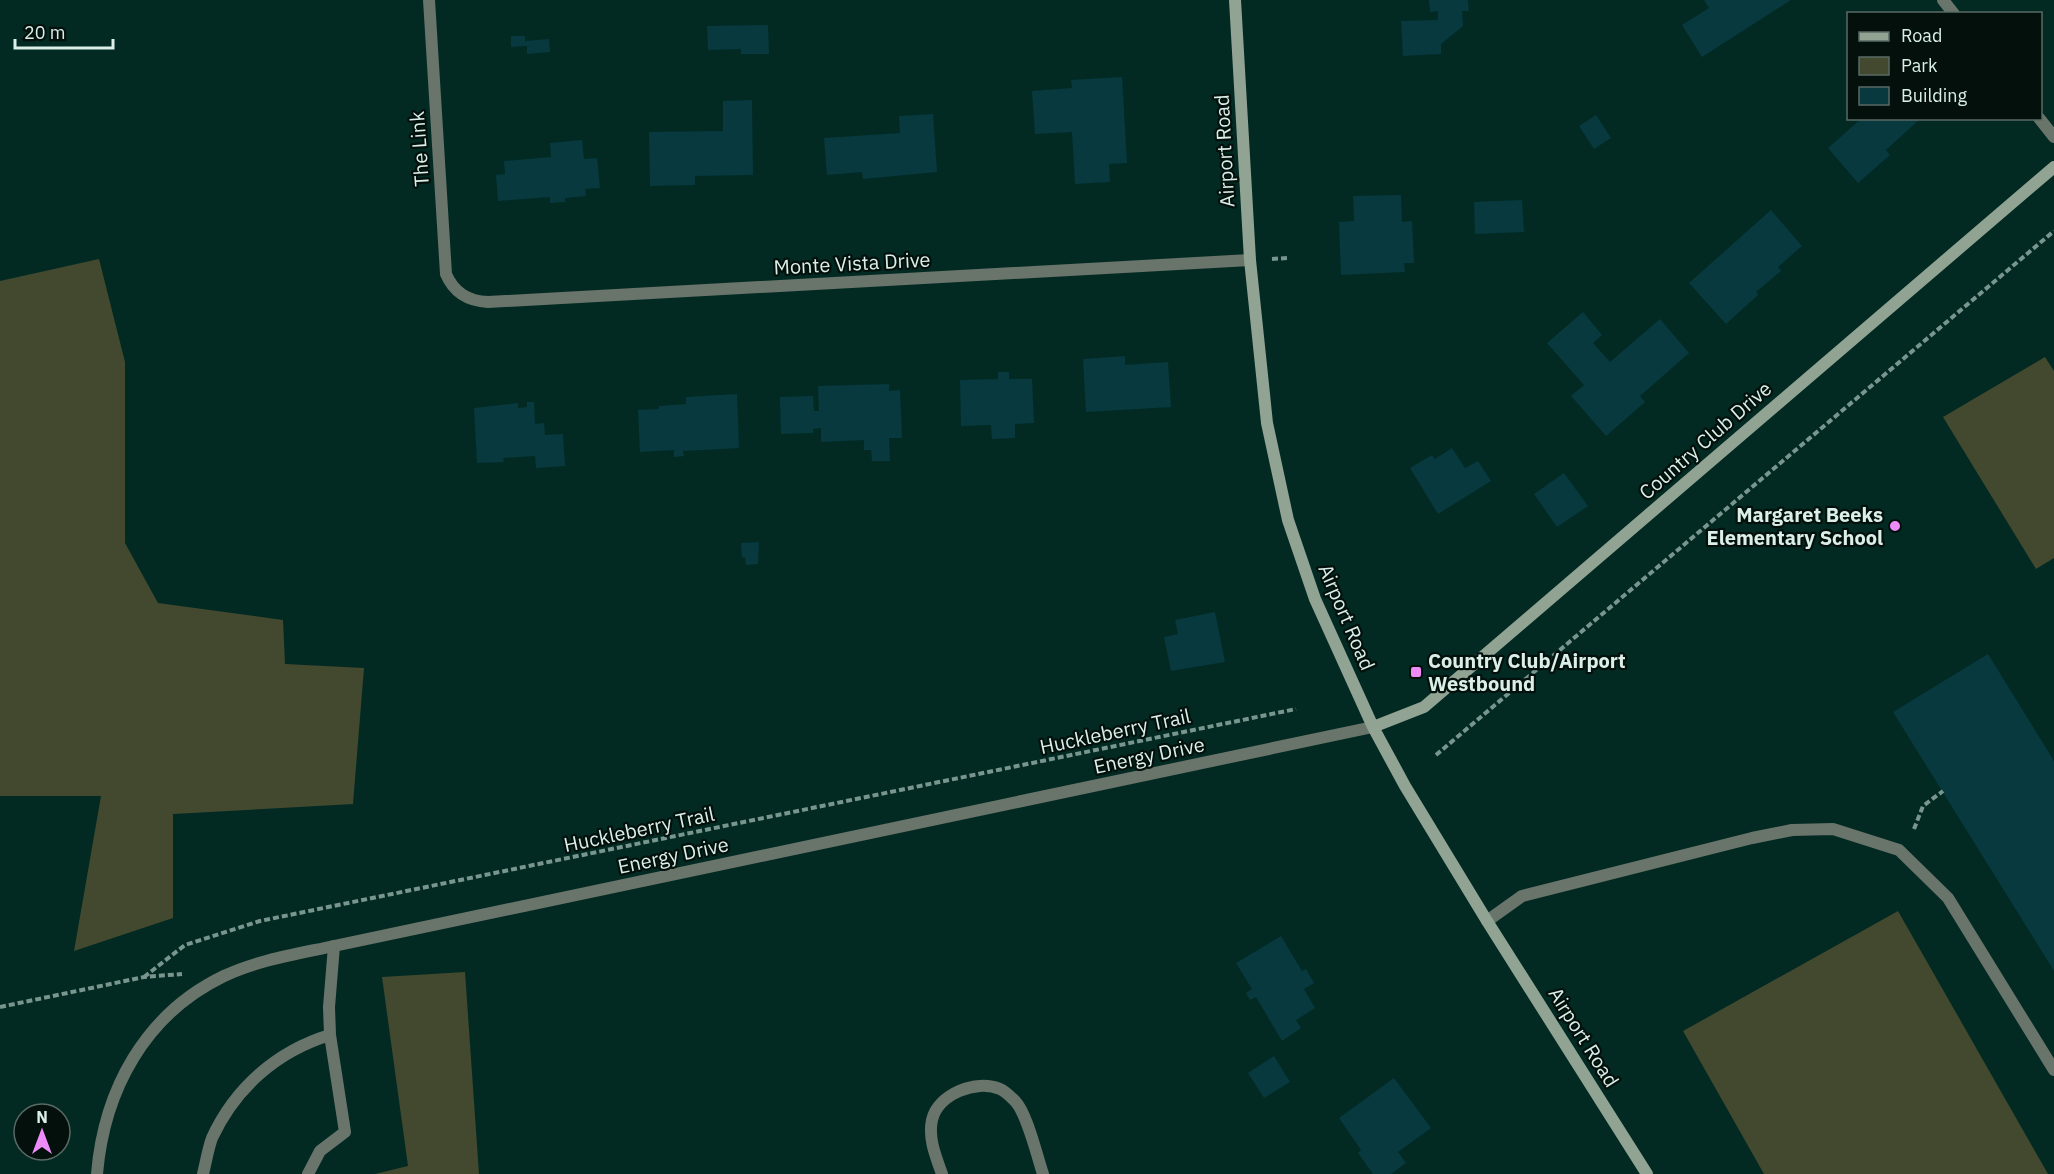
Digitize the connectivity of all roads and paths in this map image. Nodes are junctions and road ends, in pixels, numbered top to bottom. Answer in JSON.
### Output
{"nodes":[{"id":1,"x":429,"y":0,"type":"edge"},
{"id":2,"x":1235,"y":0,"type":"edge"},
{"id":3,"x":1943,"y":0,"type":"edge"},
{"id":4,"x":1952,"y":12,"type":"edge"},
{"id":5,"x":2041,"y":120,"type":"edge"},
{"id":6,"x":2054,"y":137,"type":"edge"},
{"id":7,"x":2054,"y":167,"type":"edge"},
{"id":8,"x":2054,"y":231,"type":"edge"},
{"id":9,"x":1250,"y":260,"type":"junction"},
{"id":10,"x":458,"y":292,"type":"joint"},
{"id":11,"x":1296,"y":709,"type":"dead end"},
{"id":12,"x":1373,"y":727,"type":"junction"},
{"id":13,"x":1436,"y":755,"type":"dead end"},
{"id":14,"x":1942,"y":791,"type":"dead end"},
{"id":15,"x":1914,"y":829,"type":"dead end"},
{"id":16,"x":1488,"y":921,"type":"junction"},
{"id":17,"x":334,"y":946,"type":"junction"},
{"id":18,"x":181,"y":973,"type":"dead end"},
{"id":19,"x":144,"y":977,"type":"junction"},
{"id":20,"x":0,"y":1007,"type":"edge"},
{"id":21,"x":330,"y":1035,"type":"junction"},
{"id":22,"x":2054,"y":1070,"type":"edge"},
{"id":23,"x":97,"y":1174,"type":"edge"},
{"id":24,"x":203,"y":1174,"type":"edge"},
{"id":25,"x":308,"y":1174,"type":"edge"},
{"id":26,"x":942,"y":1174,"type":"edge"},
{"id":27,"x":1043,"y":1174,"type":"edge"},
{"id":28,"x":1647,"y":1174,"type":"edge"}],
"edges":[{"from":1,"to":10,"type":"street","name":"The Link"},
{"from":2,"to":9,"type":"street","name":"Airport Road"},
{"from":3,"to":4,"type":"street"},
{"from":5,"to":6,"type":"street"},
{"from":7,"to":12,"type":"street","name":"Country Club Drive"},
{"from":8,"to":13,"type":"path"},
{"from":9,"to":10,"type":"street","name":"Monte Vista Drive"},
{"from":9,"to":12,"type":"street","name":"Airport Road"},
{"from":11,"to":19,"type":"path","name":"Huckleberry Trail"},
{"from":12,"to":16,"type":"street","name":"Airport Road"},
{"from":12,"to":17,"type":"street","name":"Energy Drive"},
{"from":14,"to":15,"type":"path"},
{"from":16,"to":22,"type":"street"},
{"from":16,"to":28,"type":"street","name":"Airport Road"},
{"from":17,"to":21,"type":"street"},
{"from":17,"to":23,"type":"street","name":"Energy Drive"},
{"from":18,"to":19,"type":"path"},
{"from":19,"to":20,"type":"path","name":"Huckleberry Trail"},
{"from":21,"to":24,"type":"street"},
{"from":21,"to":25,"type":"street"},
{"from":26,"to":27,"type":"street"}]}
